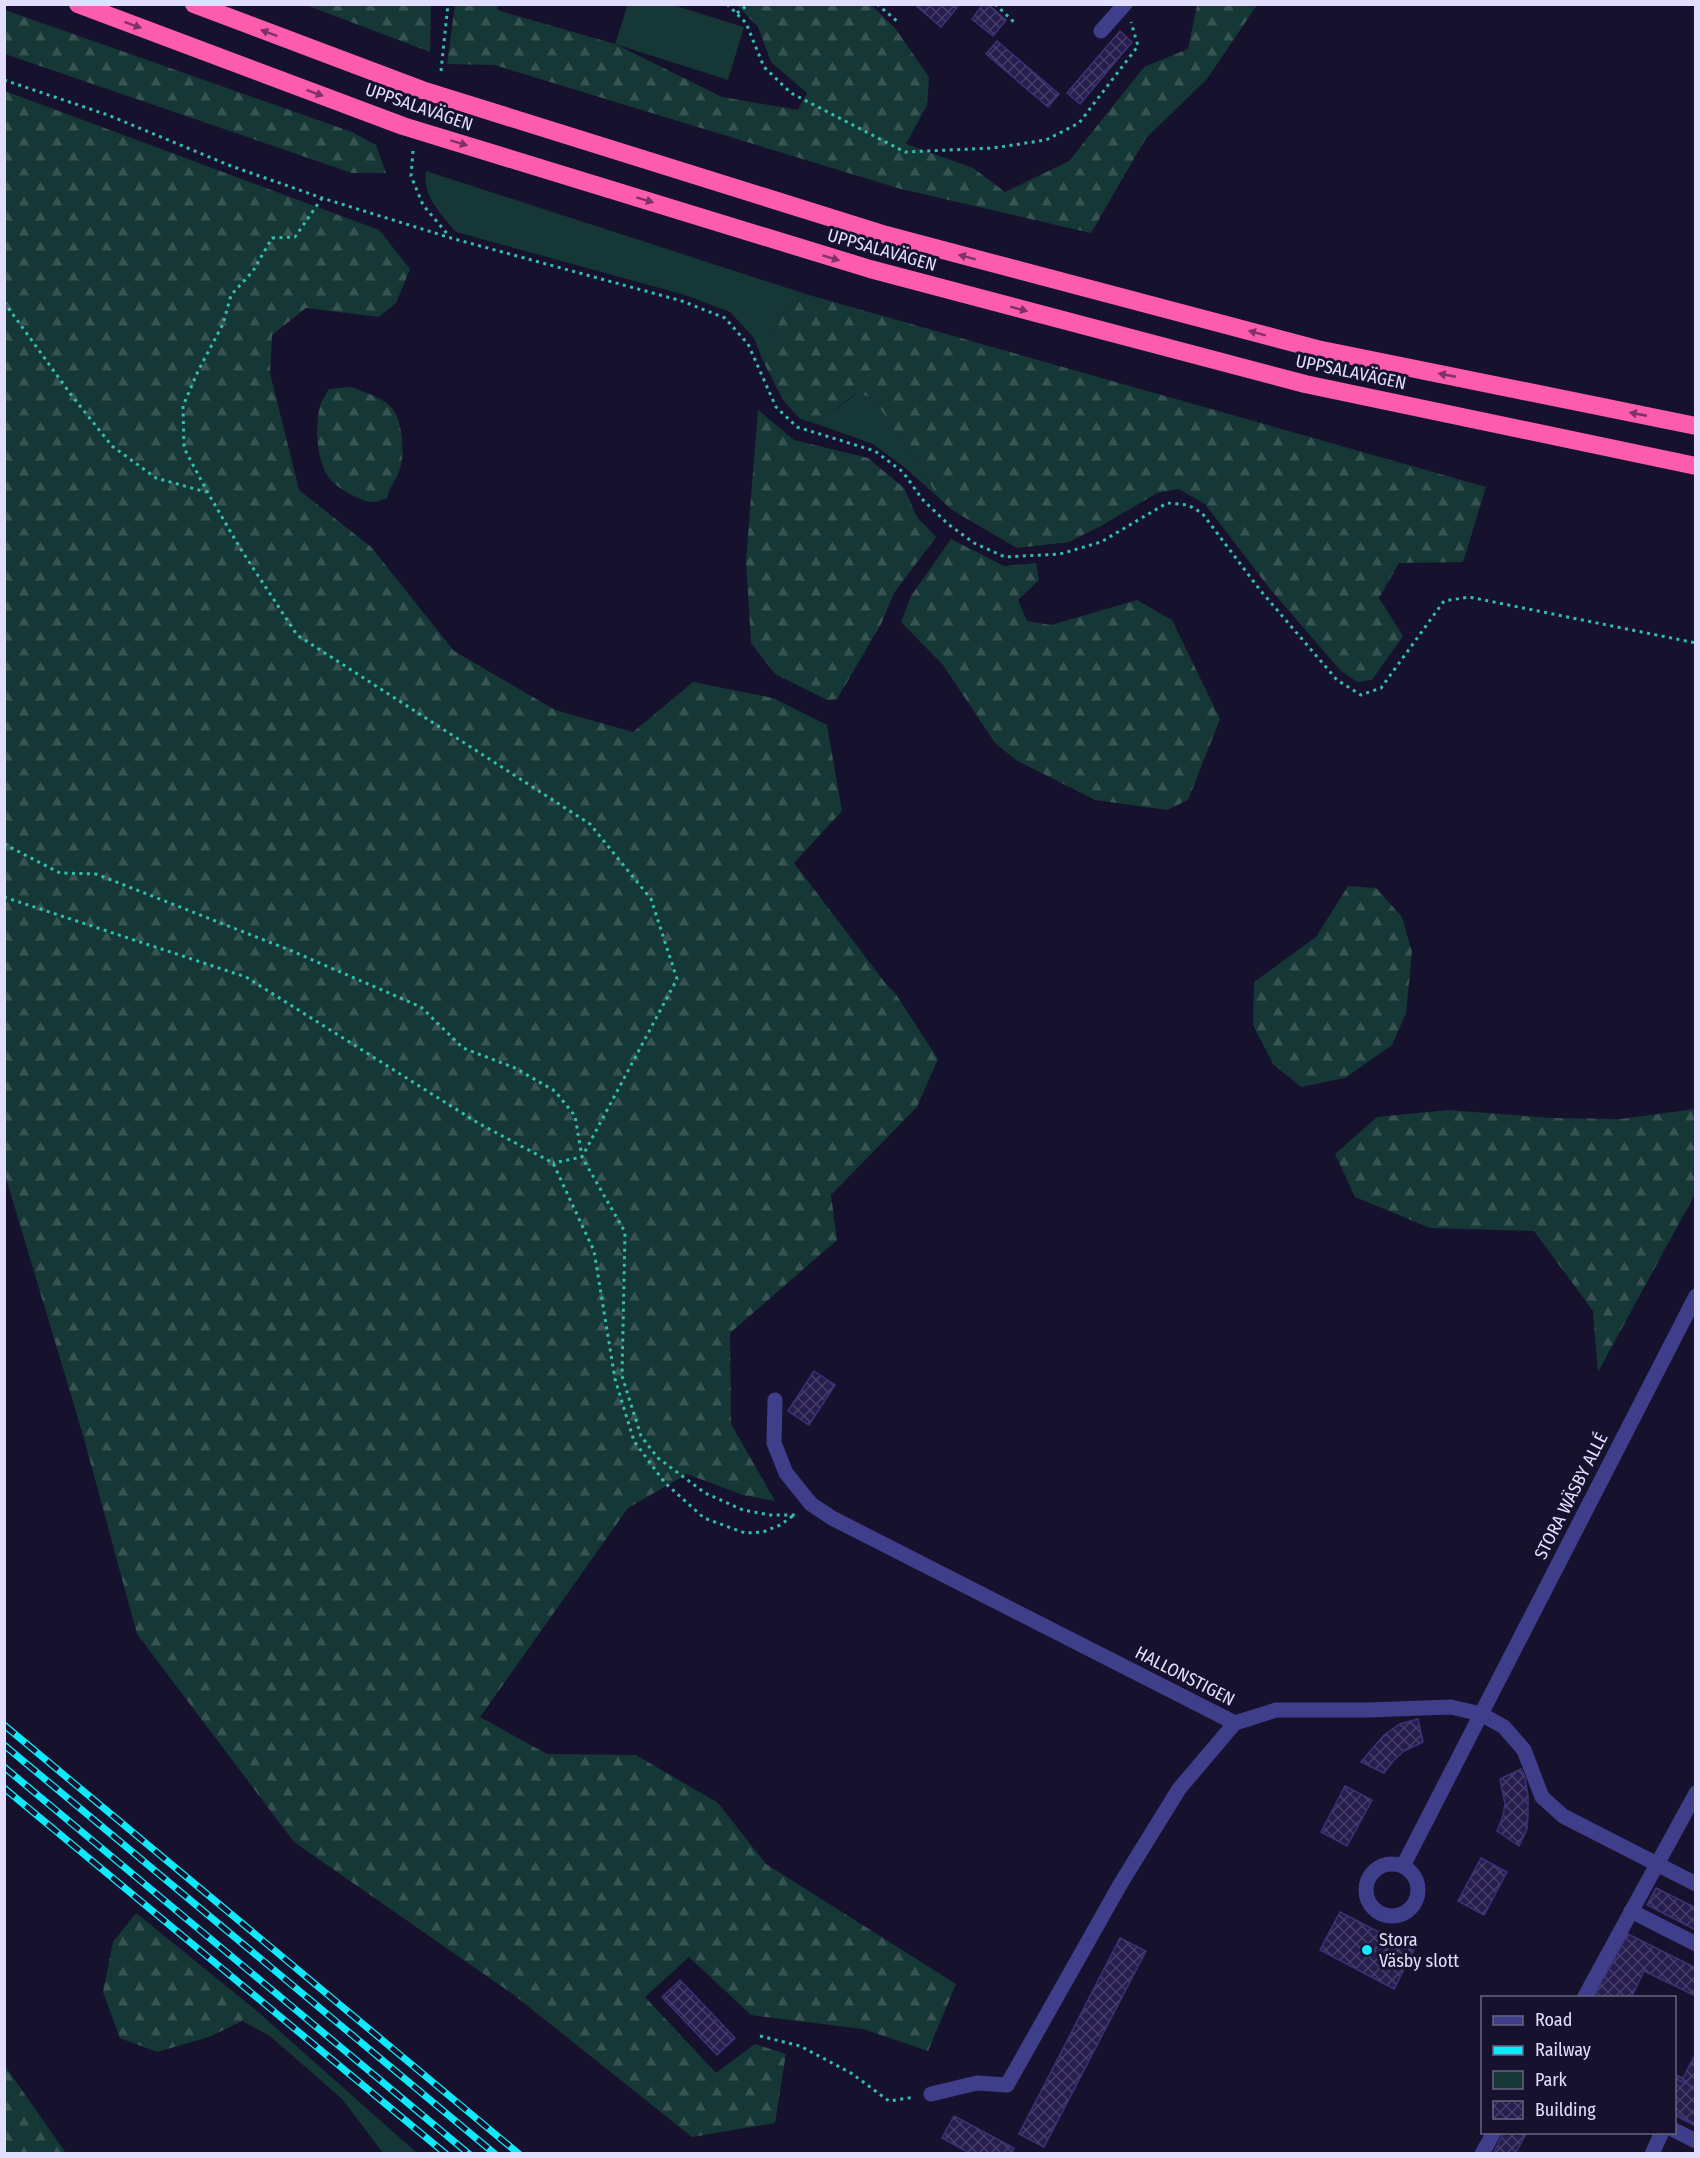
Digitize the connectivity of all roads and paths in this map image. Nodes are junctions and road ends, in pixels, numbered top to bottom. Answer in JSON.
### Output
{"nodes":[{"id":1,"x":78,"y":4,"type":"edge"},
{"id":2,"x":194,"y":4,"type":"edge"},
{"id":3,"x":448,"y":4,"type":"edge"},
{"id":4,"x":727,"y":4,"type":"edge"},
{"id":5,"x":749,"y":4,"type":"edge"},
{"id":6,"x":877,"y":4,"type":"edge"},
{"id":7,"x":995,"y":4,"type":"edge"},
{"id":8,"x":1127,"y":10,"type":"edge"},
{"id":9,"x":737,"y":13,"type":"junction"},
{"id":10,"x":898,"y":22,"type":"dead end"},
{"id":11,"x":1015,"y":23,"type":"dead end"},
{"id":12,"x":1101,"y":31,"type":"dead end"},
{"id":13,"x":441,"y":71,"type":"dead end"},
{"id":14,"x":4,"y":80,"type":"edge"},
{"id":15,"x":413,"y":151,"type":"dead end"},
{"id":16,"x":322,"y":198,"type":"junction"},
{"id":17,"x":451,"y":238,"type":"junction"},
{"id":18,"x":4,"y":302,"type":"edge"},
{"id":19,"x":1695,"y":426,"type":"edge"},
{"id":20,"x":1695,"y":466,"type":"edge"},
{"id":21,"x":208,"y":493,"type":"junction"},
{"id":22,"x":1695,"y":643,"type":"edge"},
{"id":23,"x":4,"y":844,"type":"edge"},
{"id":24,"x":4,"y":897,"type":"edge"},
{"id":25,"x":582,"y":1157,"type":"junction"},
{"id":26,"x":553,"y":1163,"type":"junction"},
{"id":27,"x":1695,"y":1296,"type":"edge"},
{"id":28,"x":775,"y":1400,"type":"dead end"},
{"id":29,"x":811,"y":1504,"type":"junction"},
{"id":30,"x":795,"y":1515,"type":"junction"},
{"id":31,"x":1481,"y":1714,"type":"junction"},
{"id":32,"x":1235,"y":1723,"type":"junction"},
{"id":33,"x":1695,"y":1793,"type":"edge"},
{"id":34,"x":1656,"y":1863,"type":"junction"},
{"id":35,"x":1403,"y":1866,"type":"dead end"},
{"id":36,"x":1695,"y":1884,"type":"edge"},
{"id":37,"x":1631,"y":1911,"type":"junction"},
{"id":38,"x":1695,"y":1944,"type":"edge"},
{"id":39,"x":1585,"y":1996,"type":"edge"},
{"id":40,"x":760,"y":2036,"type":"dead end"},
{"id":41,"x":931,"y":2094,"type":"joint"},
{"id":42,"x":1676,"y":2131,"type":"edge"},
{"id":43,"x":1493,"y":2134,"type":"edge"},
{"id":44,"x":1662,"y":2134,"type":"edge"},
{"id":45,"x":1695,"y":2140,"type":"edge"},
{"id":46,"x":1482,"y":2154,"type":"edge"},
{"id":47,"x":1652,"y":2154,"type":"edge"}],
"edges":[{"from":1,"to":20,"type":"highway","name":"UPPSALAVÄGEN","one_way":true},
{"from":19,"to":2,"type":"highway","name":"UPPSALAVÄGEN","one_way":true},
{"from":3,"to":13,"type":"path"},
{"from":4,"to":9,"type":"path"},
{"from":5,"to":9,"type":"path"},
{"from":6,"to":10,"type":"path"},
{"from":7,"to":11,"type":"path"},
{"from":8,"to":9,"type":"path"},
{"from":8,"to":12,"type":"street"},
{"from":14,"to":16,"type":"path"},
{"from":15,"to":17,"type":"path"},
{"from":16,"to":17,"type":"path"},
{"from":16,"to":21,"type":"path"},
{"from":17,"to":22,"type":"path"},
{"from":18,"to":21,"type":"path"},
{"from":21,"to":25,"type":"path"},
{"from":23,"to":25,"type":"path"},
{"from":24,"to":26,"type":"path"},
{"from":25,"to":26,"type":"path"},
{"from":25,"to":30,"type":"path"},
{"from":26,"to":30,"type":"path"},
{"from":27,"to":31,"type":"street","name":"STORA WÄSBY ALLÉ"},
{"from":28,"to":29,"type":"street","name":"HALLONSTIGEN"},
{"from":29,"to":30,"type":"path"},
{"from":29,"to":32,"type":"street","name":"HALLONSTIGEN"},
{"from":31,"to":32,"type":"street","name":"HALLONSTIGEN"},
{"from":31,"to":34,"type":"street","name":"HALLONSTIGEN"},
{"from":31,"to":35,"type":"street","name":"STORA WÄSBY ALLÉ"},
{"from":32,"to":41,"type":"street"},
{"from":33,"to":34,"type":"street"},
{"from":34,"to":36,"type":"street","name":"HALLONSTIGEN"},
{"from":34,"to":37,"type":"street"},
{"from":37,"to":38,"type":"street"},
{"from":37,"to":39,"type":"street"},
{"from":40,"to":41,"type":"path"},
{"from":42,"to":45,"type":"street"},
{"from":43,"to":46,"type":"street"},
{"from":44,"to":47,"type":"street"}]}
